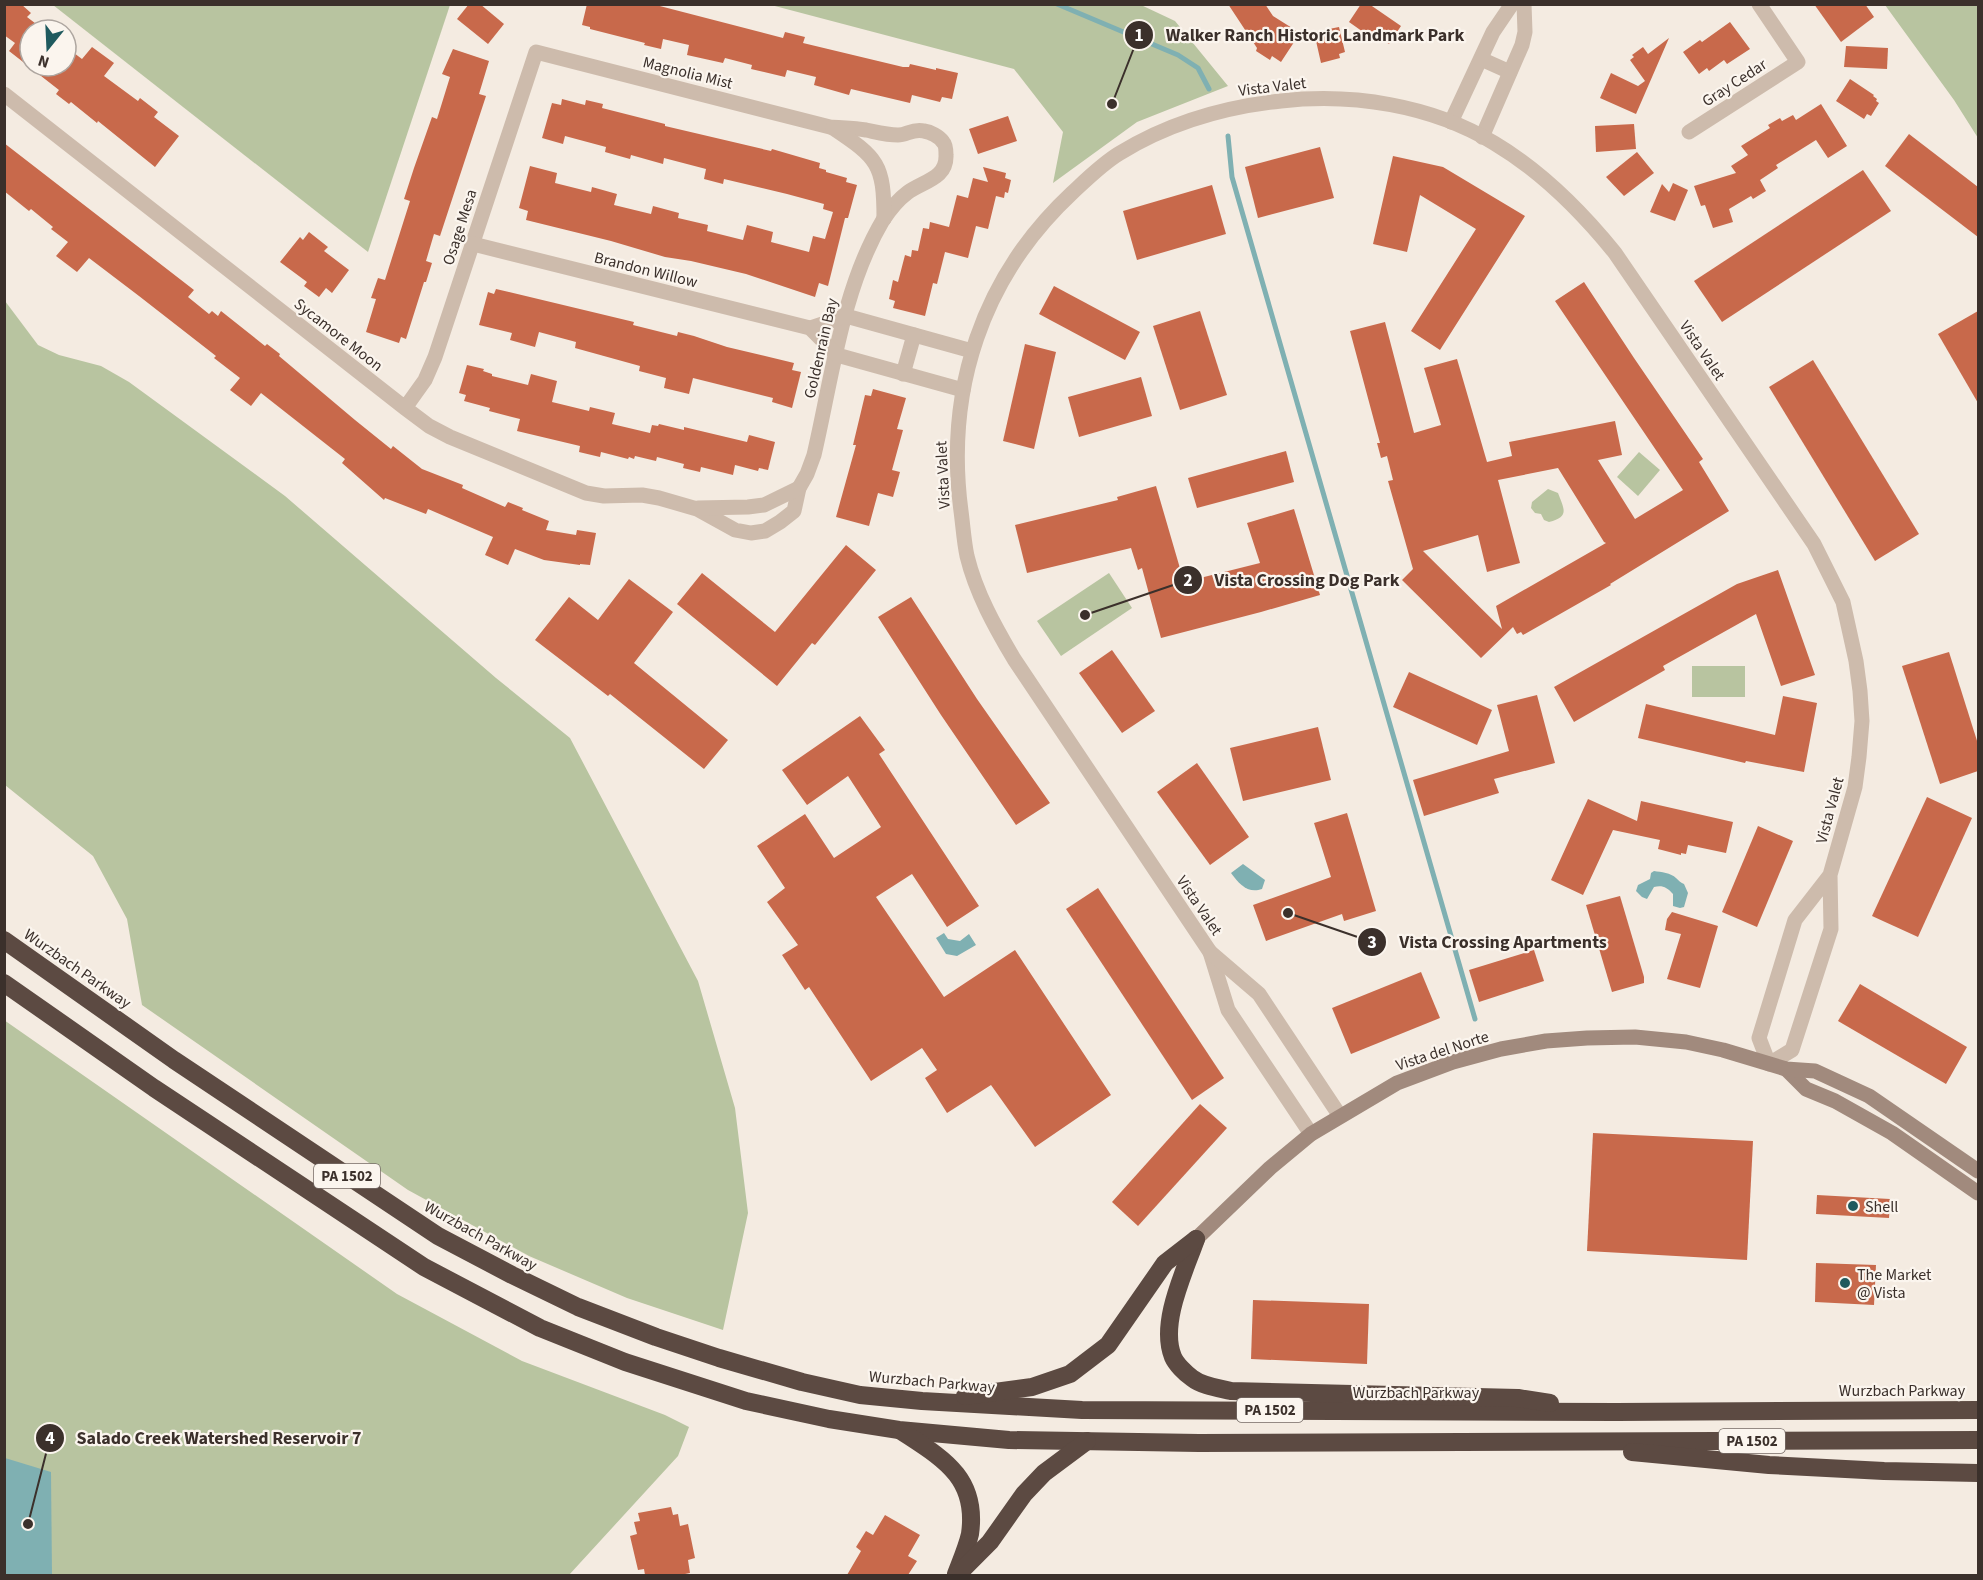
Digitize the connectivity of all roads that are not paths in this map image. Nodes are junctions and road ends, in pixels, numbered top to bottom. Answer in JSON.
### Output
{"nodes":[{"id":1,"x":1512,"y":4,"type":"edge"},
{"id":2,"x":1524,"y":4,"type":"edge"},
{"id":3,"x":1759,"y":4,"type":"edge"},
{"id":4,"x":536,"y":52,"type":"joint"},
{"id":5,"x":1481,"y":58,"type":"junction"},
{"id":6,"x":1510,"y":72,"type":"junction"},
{"id":7,"x":4,"y":94,"type":"edge"},
{"id":8,"x":1451,"y":122,"type":"junction"},
{"id":9,"x":830,"y":127,"type":"junction"},
{"id":10,"x":1689,"y":132,"type":"dead end"},
{"id":11,"x":1482,"y":137,"type":"junction"},
{"id":12,"x":884,"y":219,"type":"junction"},
{"id":13,"x":473,"y":244,"type":"junction"},
{"id":14,"x":846,"y":316,"type":"junction"},
{"id":15,"x":810,"y":328,"type":"junction"},
{"id":16,"x":914,"y":334,"type":"junction"},
{"id":17,"x":972,"y":351,"type":"junction"},
{"id":18,"x":837,"y":355,"type":"junction"},
{"id":19,"x":903,"y":374,"type":"junction"},
{"id":20,"x":963,"y":390,"type":"junction"},
{"id":21,"x":405,"y":408,"type":"junction"},
{"id":22,"x":799,"y":488,"type":"junction"},
{"id":23,"x":697,"y":508,"type":"junction"},
{"id":24,"x":1830,"y":875,"type":"junction"},
{"id":25,"x":4,"y":940,"type":"edge"},
{"id":26,"x":1210,"y":952,"type":"junction"},
{"id":27,"x":4,"y":983,"type":"edge"},
{"id":28,"x":1769,"y":1064,"type":"junction"},
{"id":29,"x":1786,"y":1069,"type":"junction"},
{"id":30,"x":1340,"y":1116,"type":"junction"},
{"id":31,"x":1311,"y":1134,"type":"junction"},
{"id":32,"x":1978,"y":1171,"type":"edge"},
{"id":33,"x":1978,"y":1193,"type":"edge"},
{"id":34,"x":1196,"y":1239,"type":"junction"},
{"id":35,"x":922,"y":1401,"type":"junction"},
{"id":36,"x":1978,"y":1410,"type":"edge"},
{"id":37,"x":1617,"y":1412,"type":"junction"},
{"id":38,"x":899,"y":1430,"type":"junction"},
{"id":39,"x":1978,"y":1440,"type":"edge"},
{"id":40,"x":1087,"y":1441,"type":"junction"},
{"id":41,"x":1526,"y":1442,"type":"junction"},
{"id":42,"x":1978,"y":1473,"type":"edge"},
{"id":43,"x":956,"y":1575,"type":"edge"}],
"edges":[{"from":1,"to":5,"type":"street"},
{"from":2,"to":6,"type":"street"},
{"from":3,"to":10,"type":"street","name":"Gray Cedar"},
{"from":4,"to":9,"type":"street","name":"Magnolia Mist"},
{"from":4,"to":13,"type":"street","name":"Osage Mesa"},
{"from":5,"to":6,"type":"street"},
{"from":5,"to":8,"type":"street"},
{"from":6,"to":11,"type":"street"},
{"from":7,"to":21,"type":"street","name":"Sycamore Moon"},
{"from":8,"to":11,"type":"street","name":"Vista Valet"},
{"from":8,"to":17,"type":"street","name":"Vista Valet"},
{"from":9,"to":12,"type":"street","name":"Magnolia Mist"},
{"from":9,"to":12,"type":"street","name":"Magnolia Mist"},
{"from":11,"to":24,"type":"street","name":"Vista Valet"},
{"from":12,"to":14,"type":"street","name":"Goldenrain Bay"},
{"from":13,"to":15,"type":"street","name":"Brandon Willow"},
{"from":13,"to":21,"type":"street","name":"Osage Mesa"},
{"from":14,"to":15,"type":"street"},
{"from":14,"to":16,"type":"street"},
{"from":14,"to":18,"type":"street","name":"Goldenrain Bay"},
{"from":15,"to":18,"type":"street"},
{"from":16,"to":17,"type":"street"},
{"from":16,"to":19,"type":"street"},
{"from":17,"to":20,"type":"street","name":"Vista Valet"},
{"from":18,"to":19,"type":"street"},
{"from":18,"to":22,"type":"street","name":"Goldenrain Bay"},
{"from":19,"to":20,"type":"street"},
{"from":20,"to":26,"type":"street","name":"Vista Valet"},
{"from":21,"to":23,"type":"street","name":"Sycamore Moon"},
{"from":22,"to":23,"type":"street","name":"Sycamore Moon"},
{"from":22,"to":23,"type":"street","name":"Sycamore Moon"},
{"from":24,"to":28,"type":"street","name":"Vista Valet"},
{"from":24,"to":28,"type":"street","name":"Vista Valet"},
{"from":25,"to":35,"type":"highway","name":"Wurzbach Parkway","number":"PA 1502"},
{"from":26,"to":30,"type":"street","name":"Vista Valet"},
{"from":26,"to":31,"type":"street","name":"Vista Valet"},
{"from":27,"to":38,"type":"highway","number":"PA 1502"},
{"from":28,"to":29,"type":"street","name":"Vista del Norte"},
{"from":28,"to":30,"type":"street","name":"Vista del Norte"},
{"from":29,"to":32,"type":"street","name":"Vista del Norte"},
{"from":29,"to":33,"type":"street","name":"Vista del Norte"},
{"from":30,"to":31,"type":"street","name":"Vista del Norte"},
{"from":31,"to":34,"type":"street","name":"Vista del Norte"},
{"from":34,"to":35,"type":"highway"},
{"from":34,"to":37,"type":"highway"},
{"from":35,"to":37,"type":"highway","name":"Wurzbach Parkway","number":"PA 1502"},
{"from":36,"to":37,"type":"highway","name":"Wurzbach Parkway","number":"PA 1502"},
{"from":38,"to":40,"type":"highway","number":"PA 1502"},
{"from":38,"to":43,"type":"highway"},
{"from":39,"to":41,"type":"highway","number":"PA 1502"},
{"from":40,"to":41,"type":"highway","number":"PA 1502"},
{"from":40,"to":43,"type":"highway"},
{"from":41,"to":42,"type":"highway"}]}
